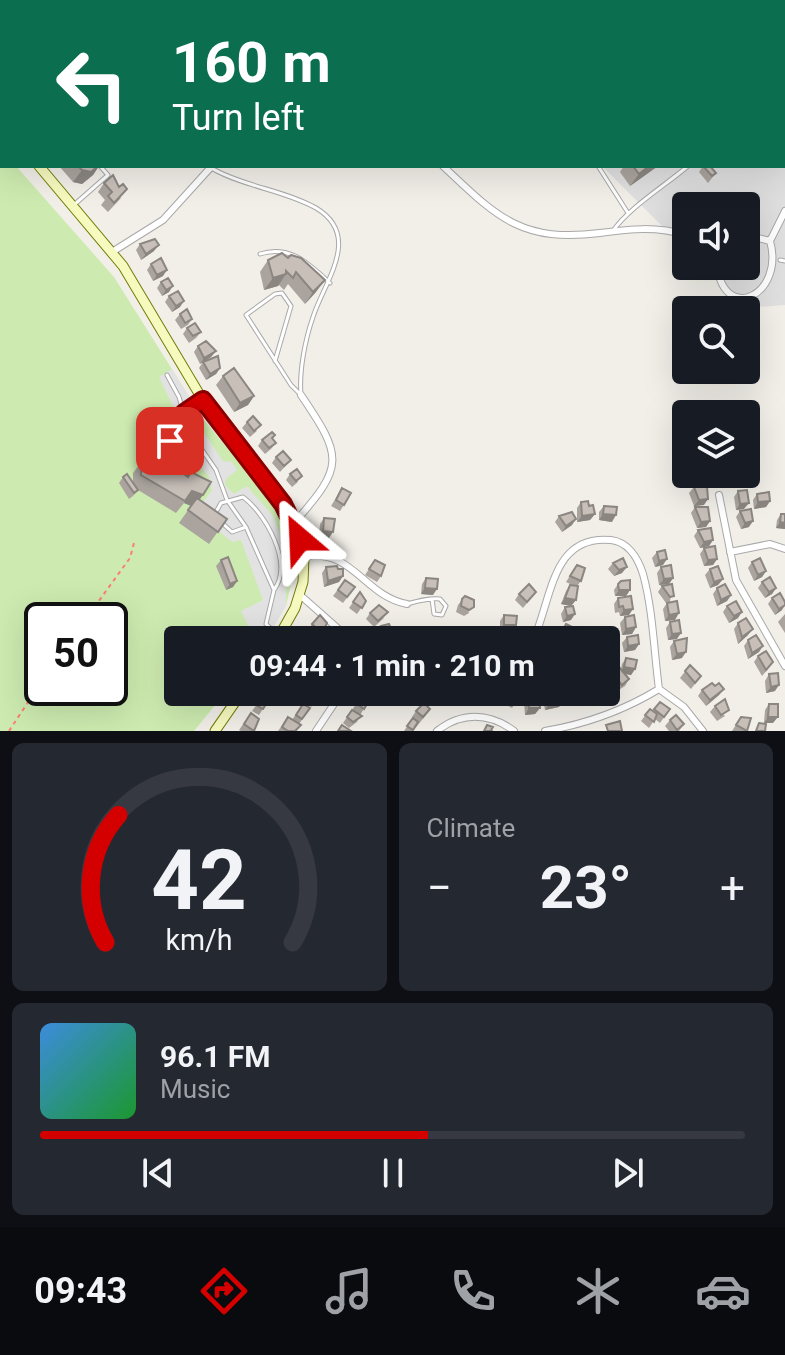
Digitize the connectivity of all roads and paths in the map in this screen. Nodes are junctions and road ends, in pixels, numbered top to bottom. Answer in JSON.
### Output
{"nodes":[{"id":1,"x":41,"y":168,"type":"edge"},
{"id":2,"x":102,"y":168,"type":"edge"},
{"id":3,"x":210,"y":168,"type":"edge"},
{"id":4,"x":214,"y":168,"type":"edge"},
{"id":5,"x":445,"y":168,"type":"edge"},
{"id":6,"x":599,"y":168,"type":"edge"},
{"id":7,"x":686,"y":168,"type":"edge"},
{"id":8,"x":74,"y":206,"type":"junction"},
{"id":9,"x":785,"y":211,"type":"edge"},
{"id":10,"x":628,"y":213,"type":"junction"},
{"id":11,"x":613,"y":231,"type":"junction"},
{"id":12,"x":672,"y":232,"type":"edge"},
{"id":13,"x":760,"y":238,"type":"edge"},
{"id":14,"x":770,"y":241,"type":"junction"},
{"id":15,"x":112,"y":252,"type":"junction"},
{"id":16,"x":260,"y":254,"type":"dead end"},
{"id":17,"x":782,"y":263,"type":"edge"},
{"id":18,"x":721,"y":280,"type":"edge"},
{"id":19,"x":330,"y":283,"type":"junction"},
{"id":20,"x":774,"y":287,"type":"dead end"},
{"id":21,"x":275,"y":361,"type":"junction"},
{"id":22,"x":167,"y":375,"type":"dead end"},
{"id":23,"x":301,"y":395,"type":"junction"},
{"id":24,"x":203,"y":400,"type":"junction"},
{"id":25,"x":184,"y":413,"type":"junction"},
{"id":26,"x":184,"y":419,"type":"junction"},
{"id":27,"x":167,"y":468,"type":"edge"},
{"id":28,"x":719,"y":495,"type":"dead end"},
{"id":29,"x":227,"y":500,"type":"junction"},
{"id":30,"x":294,"y":523,"type":"junction"},
{"id":31,"x":246,"y":527,"type":"junction"},
{"id":32,"x":134,"y":543,"type":"dead end"},
{"id":33,"x":785,"y":549,"type":"edge"},
{"id":34,"x":730,"y":552,"type":"junction"},
{"id":35,"x":304,"y":557,"type":"junction"},
{"id":36,"x":274,"y":590,"type":"junction"},
{"id":37,"x":300,"y":595,"type":"junction"},
{"id":38,"x":432,"y":599,"type":"junction"},
{"id":39,"x":98,"y":602,"type":"edge"},
{"id":40,"x":407,"y":604,"type":"joint"},
{"id":41,"x":267,"y":626,"type":"edge"},
{"id":42,"x":284,"y":626,"type":"edge"},
{"id":43,"x":335,"y":626,"type":"edge"},
{"id":44,"x":539,"y":626,"type":"edge"},
{"id":45,"x":785,"y":666,"type":"edge"},
{"id":46,"x":659,"y":689,"type":"junction"},
{"id":47,"x":26,"y":706,"type":"edge"},
{"id":48,"x":232,"y":706,"type":"edge"},
{"id":49,"x":333,"y":706,"type":"edge"},
{"id":50,"x":574,"y":729,"type":"edge"},
{"id":51,"x":9,"y":731,"type":"edge"},
{"id":52,"x":215,"y":731,"type":"edge"},
{"id":53,"x":316,"y":731,"type":"edge"},
{"id":54,"x":437,"y":731,"type":"edge"},
{"id":55,"x":514,"y":731,"type":"edge"},
{"id":56,"x":545,"y":731,"type":"edge"},
{"id":57,"x":703,"y":731,"type":"edge"}],
"edges":[{"from":1,"to":8,"type":"main road"},
{"from":2,"to":8,"type":"lane"},
{"from":3,"to":15,"type":"street"},
{"from":4,"to":19,"type":"lane"},
{"from":5,"to":11,"type":"street"},
{"from":6,"to":10,"type":"lane"},
{"from":7,"to":10,"type":"lane"},
{"from":8,"to":15,"type":"main road"},
{"from":9,"to":14,"type":"street"},
{"from":10,"to":11,"type":"lane"},
{"from":11,"to":12,"type":"street"},
{"from":13,"to":14,"type":"street"},
{"from":14,"to":17,"type":"street"},
{"from":15,"to":24,"type":"main road"},
{"from":16,"to":19,"type":"lane"},
{"from":18,"to":20,"type":"street"},
{"from":19,"to":23,"type":"lane"},
{"from":21,"to":21,"type":"lane"},
{"from":21,"to":23,"type":"lane"},
{"from":22,"to":25,"type":"lane"},
{"from":23,"to":30,"type":"street"},
{"from":24,"to":25,"type":"lane"},
{"from":24,"to":30,"type":"main road"},
{"from":25,"to":26,"type":"lane"},
{"from":26,"to":27,"type":"lane"},
{"from":26,"to":29,"type":"lane"},
{"from":28,"to":34,"type":"street"},
{"from":29,"to":31,"type":"lane"},
{"from":29,"to":31,"type":"lane"},
{"from":29,"to":36,"type":"lane"},
{"from":30,"to":35,"type":"main road"},
{"from":31,"to":36,"type":"lane"},
{"from":32,"to":39,"type":"path"},
{"from":33,"to":34,"type":"street"},
{"from":34,"to":45,"type":"street"},
{"from":35,"to":37,"type":"main road"},
{"from":35,"to":40,"type":"street"},
{"from":36,"to":41,"type":"lane"},
{"from":37,"to":42,"type":"main road"},
{"from":37,"to":43,"type":"street"},
{"from":38,"to":38,"type":"lane"},
{"from":38,"to":40,"type":"lane"},
{"from":44,"to":46,"type":"street"},
{"from":46,"to":50,"type":"street"},
{"from":46,"to":57,"type":"street"},
{"from":47,"to":51,"type":"path"},
{"from":48,"to":52,"type":"main road"},
{"from":49,"to":53,"type":"street"},
{"from":50,"to":56,"type":"street"},
{"from":54,"to":55,"type":"street"}]}
